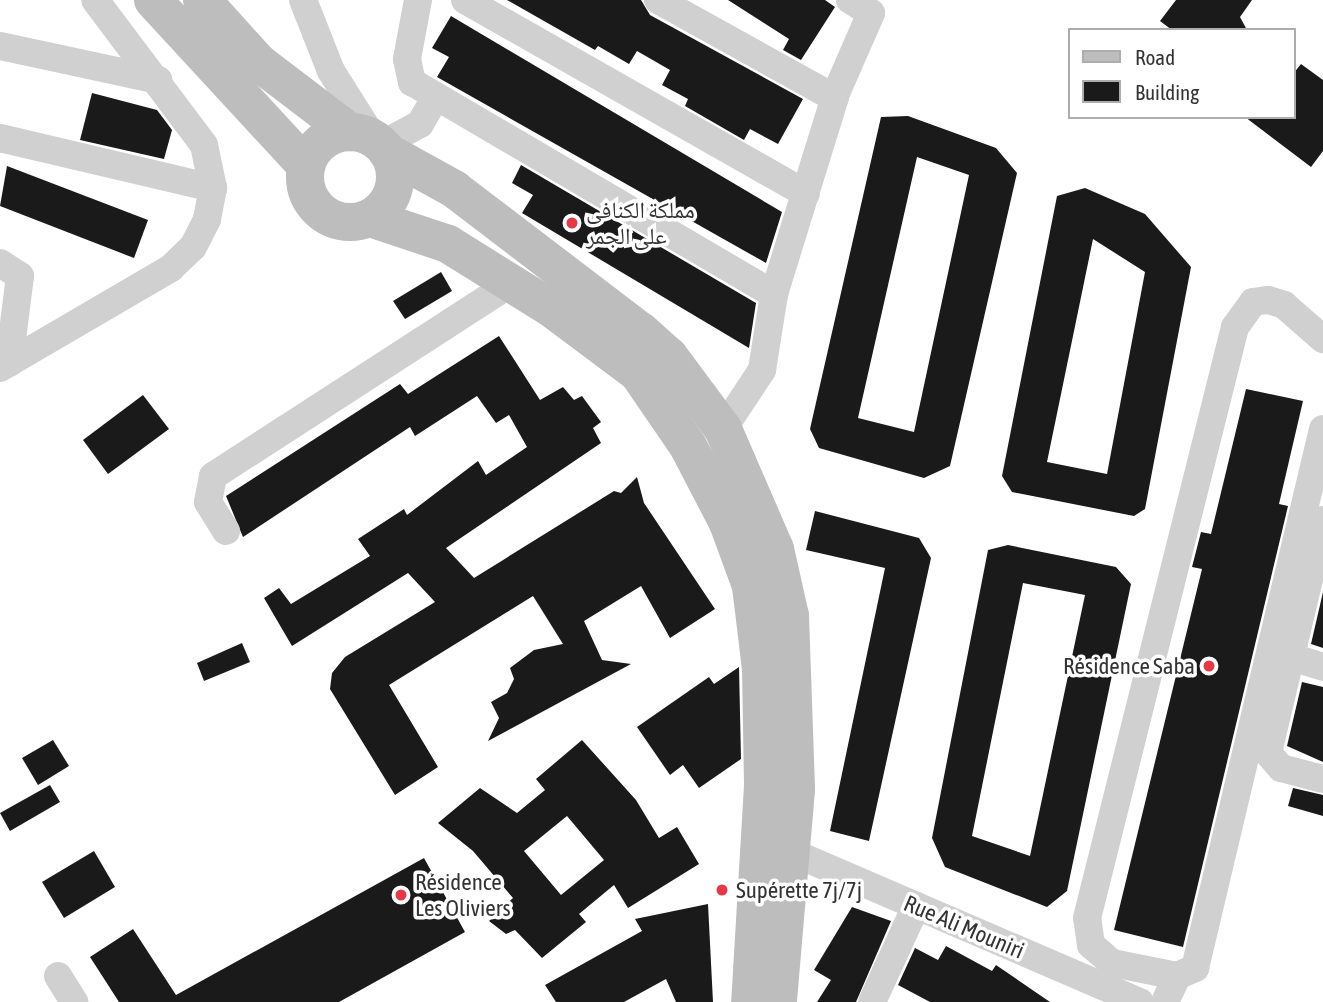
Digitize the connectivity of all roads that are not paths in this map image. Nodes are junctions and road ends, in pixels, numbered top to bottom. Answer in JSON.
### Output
{"nodes":[{"id":1,"x":94,"y":0,"type":"edge"},
{"id":2,"x":153,"y":0,"type":"edge"},
{"id":3,"x":202,"y":0,"type":"edge"},
{"id":4,"x":303,"y":0,"type":"edge"},
{"id":5,"x":418,"y":0,"type":"edge"},
{"id":6,"x":465,"y":0,"type":"edge"},
{"id":7,"x":658,"y":0,"type":"edge"},
{"id":8,"x":850,"y":0,"type":"edge"},
{"id":9,"x":0,"y":46,"type":"edge"},
{"id":10,"x":158,"y":80,"type":"junction"},
{"id":11,"x":835,"y":98,"type":"junction"},
{"id":12,"x":434,"y":100,"type":"junction"},
{"id":13,"x":0,"y":138,"type":"edge"},
{"id":14,"x":373,"y":142,"type":"junction"},
{"id":15,"x":306,"y":166,"type":"junction"},
{"id":16,"x":213,"y":188,"type":"junction"},
{"id":17,"x":806,"y":194,"type":"junction"},
{"id":18,"x":370,"y":218,"type":"junction"},
{"id":19,"x":0,"y":263,"type":"edge"},
{"id":20,"x":513,"y":282,"type":"junction"},
{"id":21,"x":775,"y":295,"type":"junction"},
{"id":22,"x":1323,"y":340,"type":"edge"},
{"id":23,"x":4,"y":366,"type":"edge"},
{"id":24,"x":723,"y":429,"type":"junction"},
{"id":25,"x":1323,"y":429,"type":"edge"},
{"id":26,"x":1323,"y":520,"type":"edge"},
{"id":27,"x":226,"y":531,"type":"dead end"},
{"id":28,"x":1291,"y":657,"type":"junction"},
{"id":29,"x":1323,"y":667,"type":"edge"},
{"id":30,"x":1323,"y":779,"type":"edge"},
{"id":31,"x":789,"y":851,"type":"junction"},
{"id":32,"x":916,"y":906,"type":"junction"},
{"id":33,"x":58,"y":976,"type":"dead end"},
{"id":34,"x":1177,"y":976,"type":"junction"},
{"id":35,"x":74,"y":1002,"type":"edge"},
{"id":36,"x":750,"y":1002,"type":"edge"},
{"id":37,"x":778,"y":1002,"type":"edge"},
{"id":38,"x":872,"y":1002,"type":"edge"},
{"id":39,"x":1140,"y":1002,"type":"edge"},
{"id":40,"x":1165,"y":1002,"type":"edge"}],
"edges":[{"from":1,"to":10,"type":"street"},
{"from":2,"to":15,"type":"street"},
{"from":3,"to":14,"type":"street"},
{"from":4,"to":14,"type":"street"},
{"from":5,"to":12,"type":"street"},
{"from":6,"to":17,"type":"street"},
{"from":7,"to":11,"type":"street"},
{"from":8,"to":11,"type":"street"},
{"from":9,"to":10,"type":"street"},
{"from":10,"to":16,"type":"street"},
{"from":11,"to":17,"type":"street"},
{"from":12,"to":14,"type":"street"},
{"from":12,"to":21,"type":"street"},
{"from":13,"to":16,"type":"street"},
{"from":14,"to":15,"type":"street"},
{"from":14,"to":18,"type":"street"},
{"from":14,"to":24,"type":"street"},
{"from":15,"to":18,"type":"street"},
{"from":16,"to":23,"type":"street"},
{"from":17,"to":21,"type":"street"},
{"from":18,"to":20,"type":"street"},
{"from":19,"to":23,"type":"street"},
{"from":20,"to":27,"type":"street"},
{"from":20,"to":36,"type":"street"},
{"from":21,"to":24,"type":"street"},
{"from":22,"to":34,"type":"street"},
{"from":24,"to":31,"type":"street"},
{"from":25,"to":34,"type":"street"},
{"from":26,"to":28,"type":"street"},
{"from":28,"to":29,"type":"street"},
{"from":28,"to":30,"type":"street"},
{"from":31,"to":32,"type":"street","name":"Rue Ali Mouniri"},
{"from":31,"to":37,"type":"street"},
{"from":32,"to":38,"type":"street"},
{"from":32,"to":39,"type":"street","name":"Rue Ali Mouniri"},
{"from":33,"to":35,"type":"street"},
{"from":34,"to":40,"type":"street"}]}
